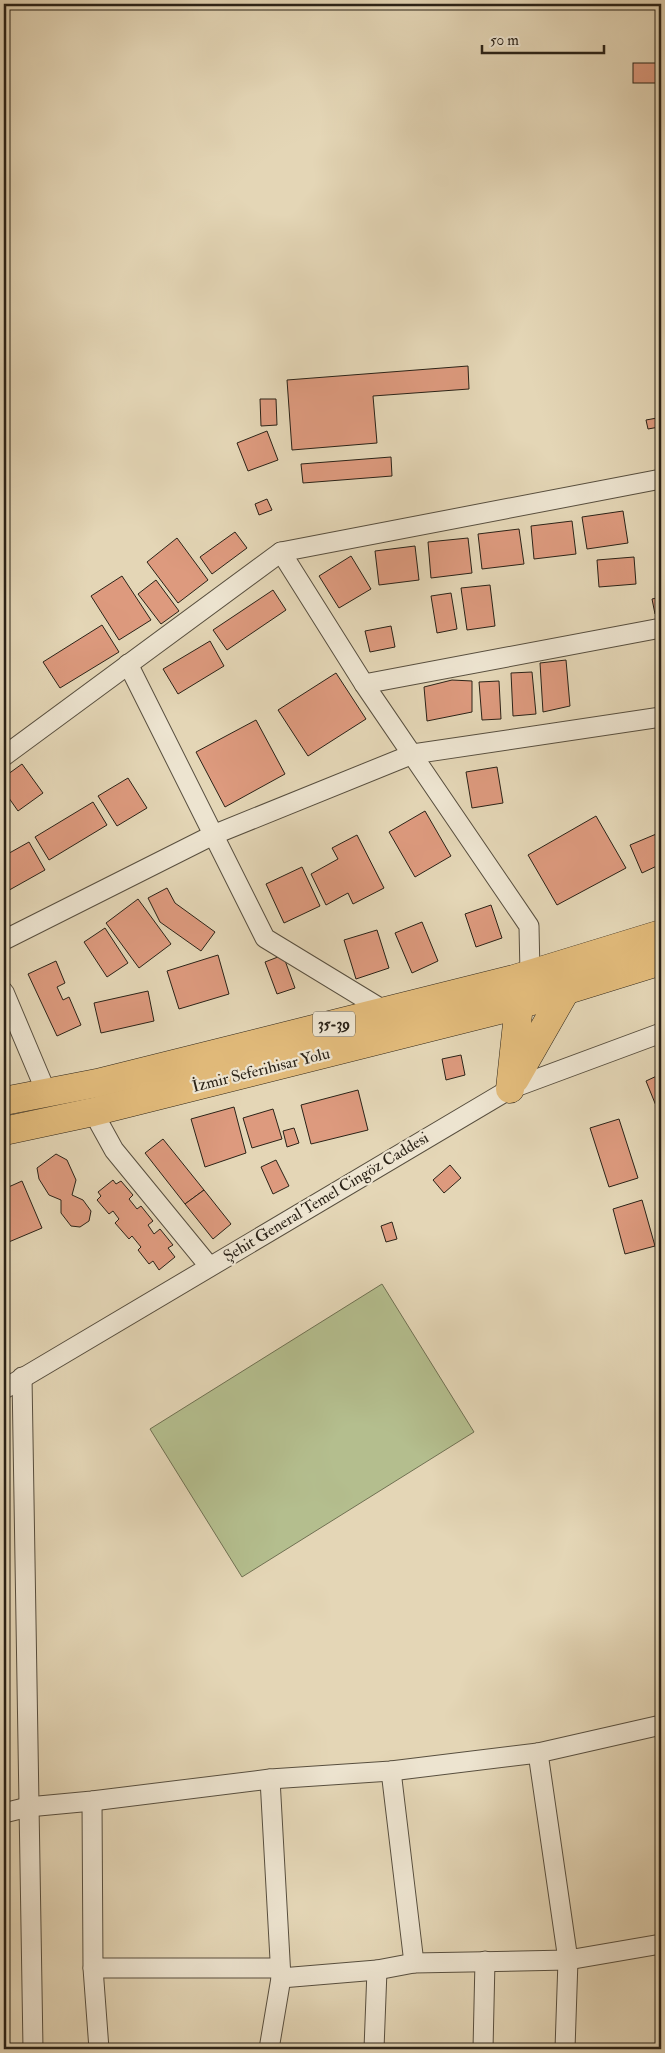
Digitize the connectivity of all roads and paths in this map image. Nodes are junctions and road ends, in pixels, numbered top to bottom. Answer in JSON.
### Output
{"nodes":[{"id":1,"x":661,"y":479,"type":"edge"},
{"id":2,"x":281,"y":552,"type":"junction"},
{"id":3,"x":661,"y":628,"type":"edge"},
{"id":4,"x":128,"y":664,"type":"junction"},
{"id":5,"x":364,"y":684,"type":"junction"},
{"id":6,"x":661,"y":718,"type":"edge"},
{"id":7,"x":413,"y":754,"type":"junction"},
{"id":8,"x":4,"y":756,"type":"edge"},
{"id":9,"x":213,"y":835,"type":"junction"},
{"id":10,"x":661,"y":934,"type":"edge"},
{"id":11,"x":4,"y":940,"type":"edge"},
{"id":12,"x":661,"y":962,"type":"edge"},
{"id":13,"x":530,"y":974,"type":"junction"},
{"id":14,"x":566,"y":990,"type":"junction"},
{"id":15,"x":4,"y":992,"type":"edge"},
{"id":16,"x":519,"y":1005,"type":"junction"},
{"id":17,"x":385,"y":1011,"type":"junction"},
{"id":18,"x":466,"y":1018,"type":"junction"},
{"id":19,"x":661,"y":1033,"type":"edge"},
{"id":20,"x":511,"y":1079,"type":"junction"},
{"id":21,"x":47,"y":1094,"type":"junction"},
{"id":22,"x":4,"y":1101,"type":"edge"},
{"id":23,"x":93,"y":1112,"type":"junction"},
{"id":24,"x":4,"y":1130,"type":"edge"},
{"id":25,"x":209,"y":1266,"type":"junction"},
{"id":26,"x":22,"y":1377,"type":"junction"},
{"id":27,"x":4,"y":1389,"type":"edge"},
{"id":28,"x":661,"y":1725,"type":"edge"},
{"id":29,"x":538,"y":1753,"type":"junction"},
{"id":30,"x":391,"y":1771,"type":"junction"},
{"id":31,"x":270,"y":1778,"type":"junction"},
{"id":32,"x":92,"y":1801,"type":"junction"},
{"id":33,"x":28,"y":1807,"type":"junction"},
{"id":34,"x":4,"y":1813,"type":"edge"},
{"id":35,"x":661,"y":1944,"type":"edge"},
{"id":36,"x":568,"y":1960,"type":"junction"},
{"id":37,"x":485,"y":1961,"type":"junction"},
{"id":38,"x":414,"y":1963,"type":"junction"},
{"id":39,"x":93,"y":1968,"type":"junction"},
{"id":40,"x":377,"y":1970,"type":"junction"},
{"id":41,"x":281,"y":1973,"type":"junction"},
{"id":42,"x":33,"y":2049,"type":"edge"},
{"id":43,"x":99,"y":2049,"type":"edge"},
{"id":44,"x":269,"y":2049,"type":"edge"},
{"id":45,"x":374,"y":2049,"type":"edge"},
{"id":46,"x":483,"y":2049,"type":"edge"},
{"id":47,"x":565,"y":2049,"type":"edge"}],
"edges":[{"from":1,"to":2,"type":"street"},
{"from":2,"to":4,"type":"street"},
{"from":2,"to":5,"type":"street"},
{"from":3,"to":5,"type":"street"},
{"from":4,"to":8,"type":"street"},
{"from":4,"to":9,"type":"street"},
{"from":5,"to":7,"type":"street"},
{"from":6,"to":7,"type":"street"},
{"from":7,"to":9,"type":"street"},
{"from":7,"to":13,"type":"street"},
{"from":9,"to":11,"type":"street"},
{"from":9,"to":17,"type":"street"},
{"from":10,"to":13,"type":"main road","name":"İzmir Seferihisar Yolu","number":"35-39"},
{"from":12,"to":14,"type":"main road","name":"İzmir Seferihisar Yolu","number":"35-39"},
{"from":13,"to":16,"type":"main road"},
{"from":13,"to":17,"type":"main road","name":"İzmir Seferihisar Yolu","number":"35-39"},
{"from":14,"to":16,"type":"main road","name":"İzmir Seferihisar Yolu","number":"35-39"},
{"from":14,"to":20,"type":"main road"},
{"from":15,"to":21,"type":"street"},
{"from":16,"to":18,"type":"main road","name":"İzmir Seferihisar Yolu","number":"35-39"},
{"from":16,"to":20,"type":"main road"},
{"from":17,"to":21,"type":"main road","name":"İzmir Seferihisar Yolu","number":"35-39"},
{"from":18,"to":20,"type":"main road"},
{"from":18,"to":23,"type":"main road","name":"İzmir Seferihisar Yolu","number":"35-39"},
{"from":19,"to":20,"type":"street","name":"Şehit General Temel Cingöz Caddesi"},
{"from":20,"to":25,"type":"street","name":"Şehit General Temel Cingöz Caddesi"},
{"from":21,"to":22,"type":"main road","name":"İzmir Seferihisar Yolu","number":"35-39"},
{"from":23,"to":24,"type":"main road","name":"İzmir Seferihisar Yolu","number":"35-39"},
{"from":23,"to":25,"type":"street"},
{"from":25,"to":26,"type":"street","name":"Şehit General Temel Cingöz Caddesi"},
{"from":26,"to":27,"type":"street","name":"Şehit General Temel Cingöz Caddesi"},
{"from":26,"to":33,"type":"street"},
{"from":28,"to":29,"type":"street"},
{"from":29,"to":30,"type":"street"},
{"from":29,"to":36,"type":"street"},
{"from":30,"to":31,"type":"street"},
{"from":30,"to":38,"type":"street"},
{"from":31,"to":32,"type":"street"},
{"from":31,"to":41,"type":"street"},
{"from":32,"to":33,"type":"street"},
{"from":32,"to":39,"type":"street"},
{"from":33,"to":34,"type":"street"},
{"from":33,"to":42,"type":"street"},
{"from":35,"to":36,"type":"street"},
{"from":36,"to":37,"type":"street"},
{"from":36,"to":47,"type":"street"},
{"from":37,"to":38,"type":"street"},
{"from":37,"to":46,"type":"street"},
{"from":38,"to":40,"type":"street"},
{"from":39,"to":41,"type":"street"},
{"from":39,"to":43,"type":"street"},
{"from":40,"to":41,"type":"street"},
{"from":40,"to":45,"type":"street"},
{"from":41,"to":44,"type":"street"}]}
